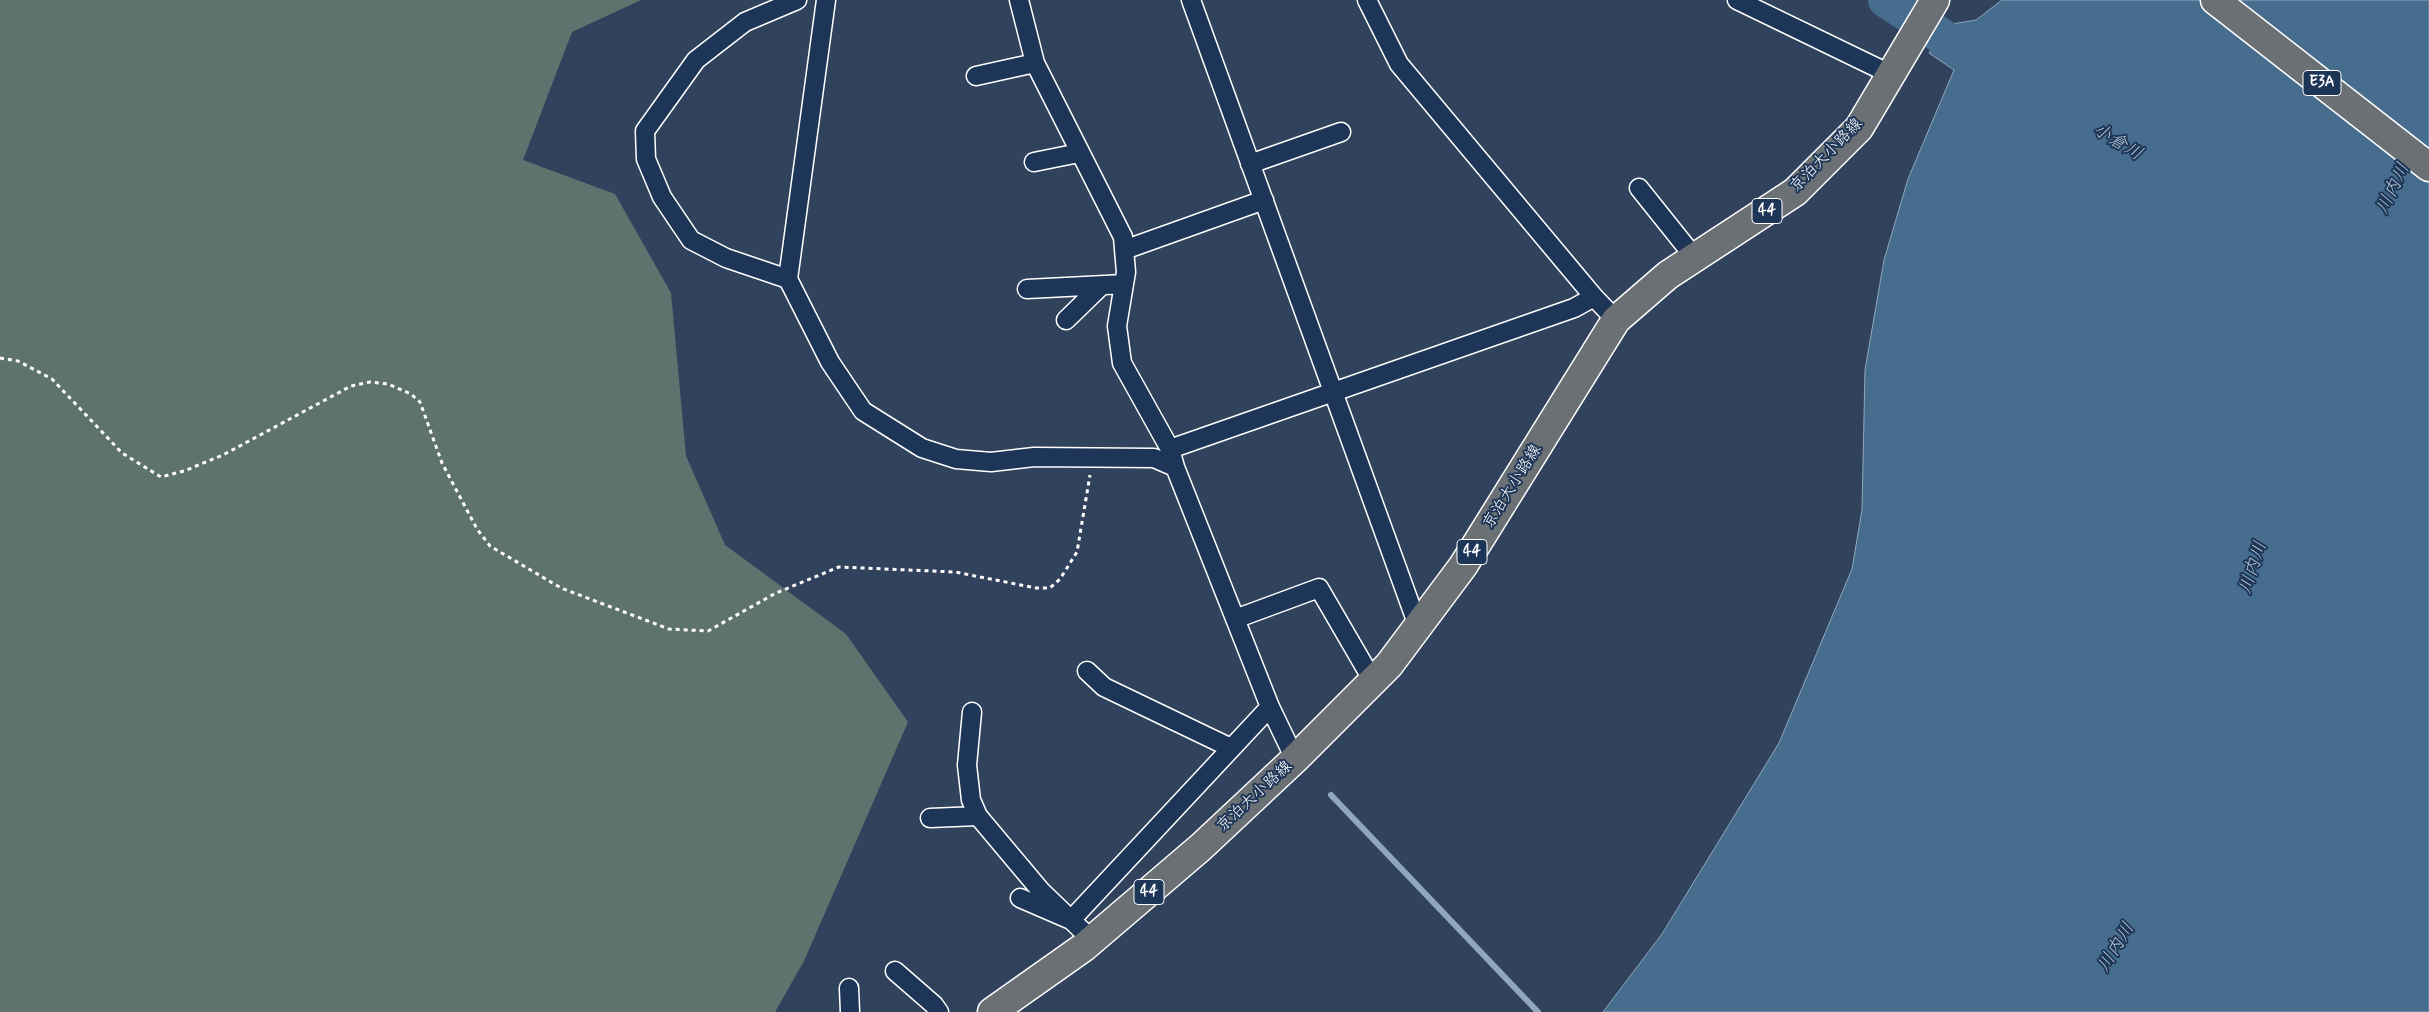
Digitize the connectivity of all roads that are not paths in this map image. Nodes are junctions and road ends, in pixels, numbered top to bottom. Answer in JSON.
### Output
{"nodes":[{"id":1,"x":797,"y":0,"type":"edge"},
{"id":2,"x":826,"y":0,"type":"edge"},
{"id":3,"x":1019,"y":0,"type":"edge"},
{"id":4,"x":1191,"y":0,"type":"edge"},
{"id":5,"x":1367,"y":0,"type":"edge"},
{"id":6,"x":1737,"y":0,"type":"edge"},
{"id":7,"x":1935,"y":0,"type":"edge"},
{"id":8,"x":2215,"y":0,"type":"edge"},
{"id":9,"x":1035,"y":63,"type":"junction"},
{"id":10,"x":1892,"y":75,"type":"junction"},
{"id":11,"x":976,"y":76,"type":"dead end"},
{"id":12,"x":1341,"y":132,"type":"dead end"},
{"id":13,"x":1079,"y":153,"type":"junction"},
{"id":14,"x":1034,"y":162,"type":"dead end"},
{"id":15,"x":1250,"y":164,"type":"junction"},
{"id":16,"x":2429,"y":167,"type":"edge"},
{"id":17,"x":1639,"y":188,"type":"dead end"},
{"id":18,"x":1264,"y":200,"type":"junction"},
{"id":19,"x":1124,"y":250,"type":"junction"},
{"id":20,"x":1694,"y":258,"type":"junction"},
{"id":21,"x":788,"y":279,"type":"junction"},
{"id":22,"x":1124,"y":284,"type":"junction"},
{"id":23,"x":1102,"y":286,"type":"junction"},
{"id":24,"x":1027,"y":289,"type":"dead end"},
{"id":25,"x":1594,"y":298,"type":"junction"},
{"id":26,"x":1066,"y":320,"type":"dead end"},
{"id":27,"x":1616,"y":320,"type":"junction"},
{"id":28,"x":1333,"y":392,"type":"junction"},
{"id":29,"x":1170,"y":449,"type":"junction"},
{"id":30,"x":1175,"y":467,"type":"junction"},
{"id":31,"x":1235,"y":619,"type":"junction"},
{"id":32,"x":1418,"y":626,"type":"junction"},
{"id":33,"x":1087,"y":671,"type":"dead end"},
{"id":34,"x":1372,"y":681,"type":"junction"},
{"id":35,"x":1270,"y":707,"type":"junction"},
{"id":36,"x":972,"y":712,"type":"dead end"},
{"id":37,"x":1231,"y":748,"type":"junction"},
{"id":38,"x":1296,"y":759,"type":"junction"},
{"id":39,"x":978,"y":816,"type":"junction"},
{"id":40,"x":930,"y":818,"type":"dead end"},
{"id":41,"x":1020,"y":898,"type":"dead end"},
{"id":42,"x":1071,"y":920,"type":"junction"},
{"id":43,"x":1092,"y":940,"type":"junction"},
{"id":44,"x":895,"y":970,"type":"dead end"},
{"id":45,"x":850,"y":988,"type":"dead end"},
{"id":46,"x":850,"y":1012,"type":"edge"},
{"id":47,"x":939,"y":1012,"type":"edge"},
{"id":48,"x":992,"y":1012,"type":"edge"}],
"edges":[{"from":1,"to":21,"type":"street"},
{"from":2,"to":21,"type":"street"},
{"from":3,"to":9,"type":"street"},
{"from":4,"to":15,"type":"street"},
{"from":5,"to":25,"type":"street"},
{"from":6,"to":10,"type":"street"},
{"from":7,"to":10,"type":"main road","name":"京泊大小路線","number":"44"},
{"from":8,"to":16,"type":"main road","number":"E3A"},
{"from":9,"to":11,"type":"street"},
{"from":9,"to":13,"type":"street"},
{"from":10,"to":20,"type":"main road","name":"京泊大小路線","number":"44"},
{"from":12,"to":15,"type":"street"},
{"from":13,"to":14,"type":"street"},
{"from":13,"to":19,"type":"street"},
{"from":15,"to":18,"type":"street"},
{"from":17,"to":20,"type":"street"},
{"from":18,"to":19,"type":"street"},
{"from":18,"to":28,"type":"street"},
{"from":19,"to":22,"type":"street"},
{"from":20,"to":27,"type":"main road","name":"京泊大小路線","number":"44"},
{"from":21,"to":30,"type":"street"},
{"from":22,"to":23,"type":"street"},
{"from":22,"to":29,"type":"street"},
{"from":23,"to":24,"type":"street"},
{"from":23,"to":26,"type":"street"},
{"from":25,"to":27,"type":"street"},
{"from":25,"to":28,"type":"street"},
{"from":27,"to":32,"type":"main road","name":"京泊大小路線","number":"44"},
{"from":28,"to":29,"type":"street"},
{"from":28,"to":32,"type":"street"},
{"from":29,"to":30,"type":"street"},
{"from":30,"to":31,"type":"street"},
{"from":31,"to":34,"type":"street"},
{"from":31,"to":35,"type":"street"},
{"from":32,"to":34,"type":"main road","name":"京泊大小路線","number":"44"},
{"from":33,"to":37,"type":"street"},
{"from":34,"to":38,"type":"main road","name":"京泊大小路線","number":"44"},
{"from":35,"to":37,"type":"street"},
{"from":35,"to":38,"type":"street"},
{"from":36,"to":39,"type":"street"},
{"from":37,"to":42,"type":"street"},
{"from":38,"to":43,"type":"main road","name":"京泊大小路線","number":"44"},
{"from":39,"to":40,"type":"street"},
{"from":39,"to":42,"type":"street"},
{"from":41,"to":42,"type":"street"},
{"from":42,"to":43,"type":"street"},
{"from":43,"to":48,"type":"main road","name":"京泊大小路線","number":"44"},
{"from":44,"to":47,"type":"street"},
{"from":45,"to":46,"type":"street"}]}
